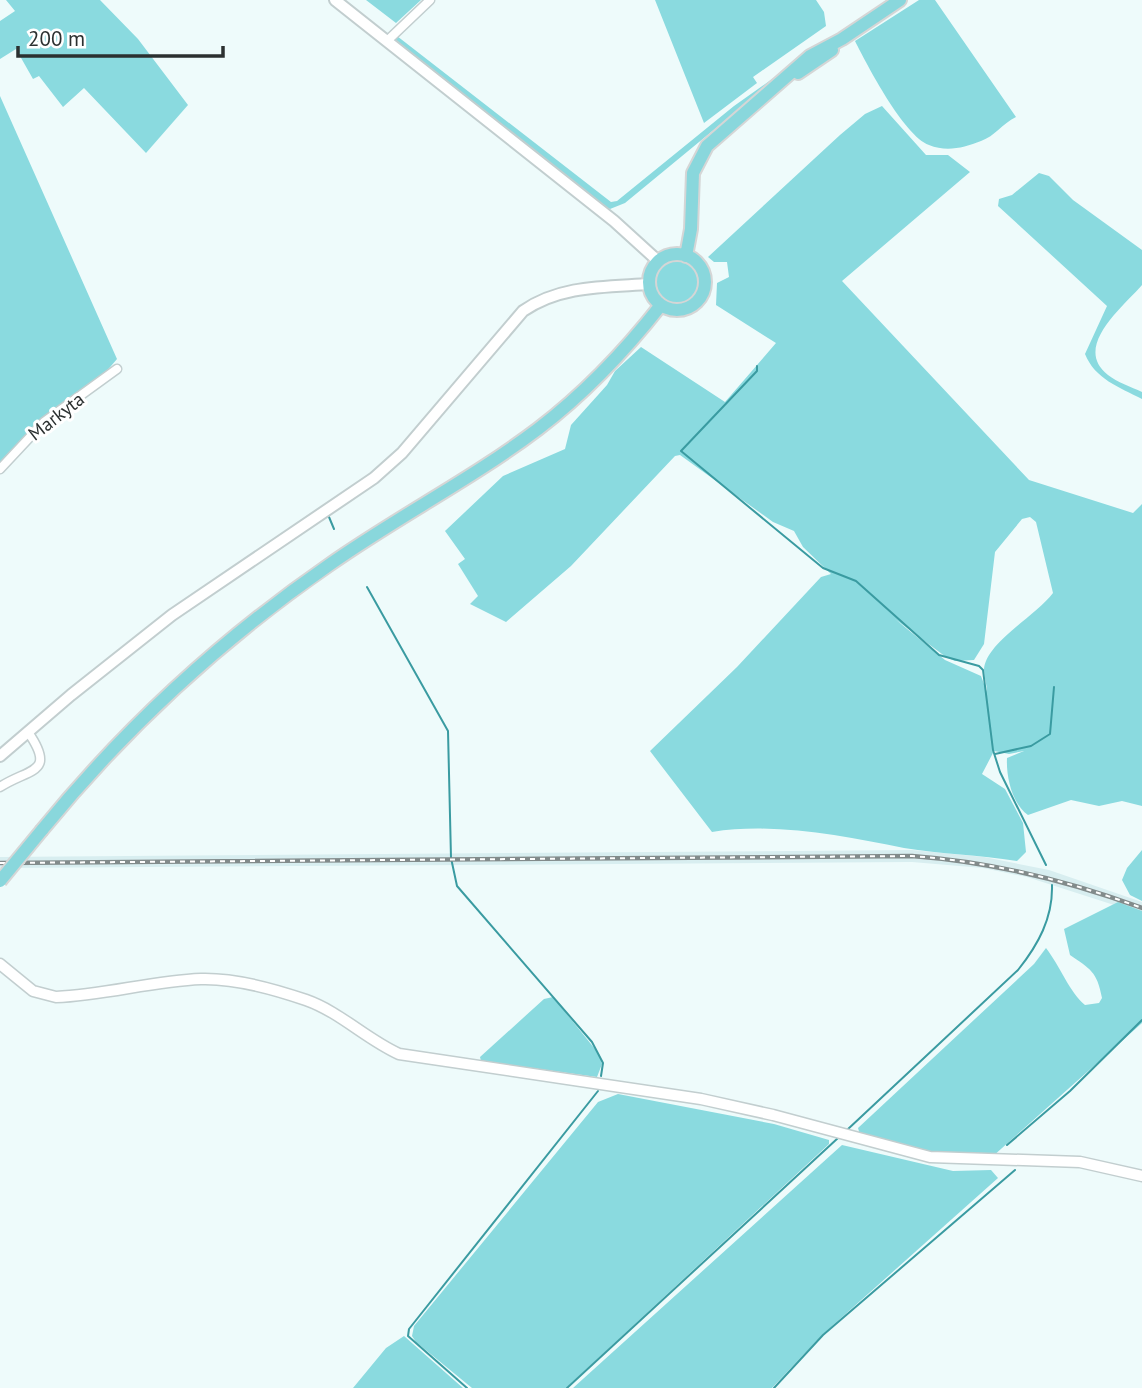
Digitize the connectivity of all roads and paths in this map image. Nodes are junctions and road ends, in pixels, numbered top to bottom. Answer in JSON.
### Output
{"nodes":[{"id":1,"x":335,"y":0,"type":"edge"},
{"id":2,"x":430,"y":0,"type":"edge"},
{"id":3,"x":900,"y":0,"type":"edge"},
{"id":4,"x":387,"y":41,"type":"junction"},
{"id":5,"x":686,"y":256,"type":"junction"},
{"id":6,"x":658,"y":261,"type":"junction"},
{"id":7,"x":649,"y":284,"type":"junction"},
{"id":8,"x":661,"y":305,"type":"junction"},
{"id":9,"x":117,"y":369,"type":"dead end"},
{"id":10,"x":0,"y":469,"type":"edge"},
{"id":11,"x":28,"y":732,"type":"junction"},
{"id":12,"x":0,"y":756,"type":"edge"},
{"id":13,"x":0,"y":787,"type":"edge"},
{"id":14,"x":0,"y":881,"type":"edge"},
{"id":15,"x":0,"y":964,"type":"edge"},
{"id":16,"x":1142,"y":1176,"type":"edge"}],
"edges":[{"from":1,"to":4,"type":"main road"},
{"from":2,"to":4,"type":"street"},
{"from":3,"to":5,"type":"main road"},
{"from":4,"to":6,"type":"main road"},
{"from":5,"to":6,"type":"main road"},
{"from":5,"to":8,"type":"main road"},
{"from":6,"to":7,"type":"main road"},
{"from":7,"to":8,"type":"main road"},
{"from":7,"to":11,"type":"main road"},
{"from":8,"to":14,"type":"main road","bridge":true},
{"from":9,"to":10,"type":"street","name":"Markyta"},
{"from":11,"to":12,"type":"main road"},
{"from":11,"to":13,"type":"street"},
{"from":15,"to":16,"type":"street"}]}
